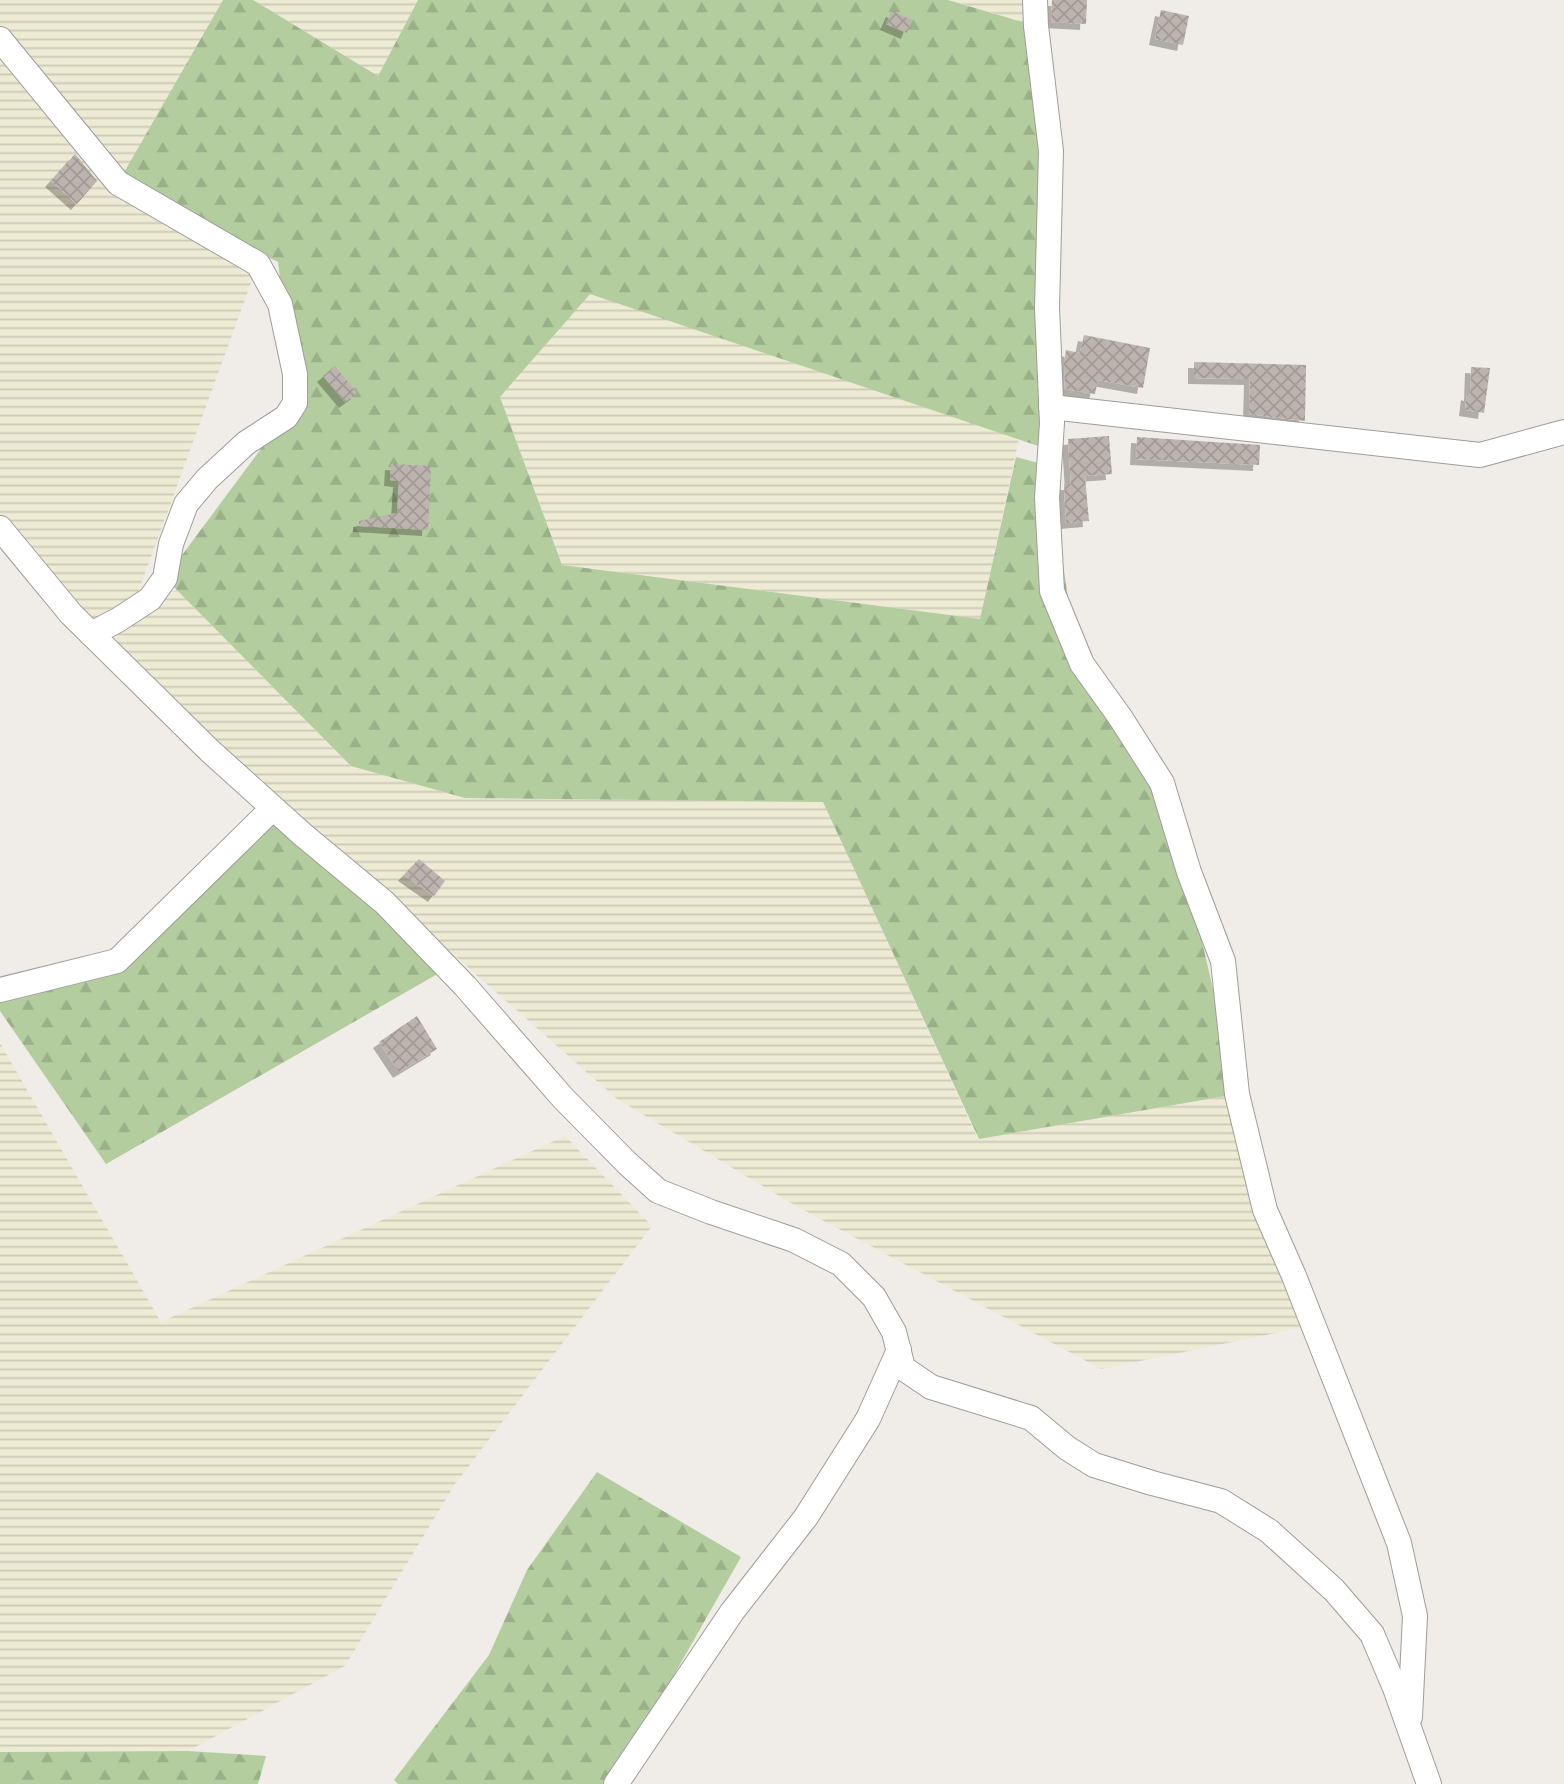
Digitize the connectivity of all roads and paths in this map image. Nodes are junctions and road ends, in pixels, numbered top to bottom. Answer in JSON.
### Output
{"nodes":[{"id":1,"x":1028,"y":3,"type":"edge"},
{"id":2,"x":0,"y":39,"type":"edge"},
{"id":3,"x":1051,"y":407,"type":"junction"},
{"id":4,"x":1564,"y":432,"type":"edge"},
{"id":5,"x":0,"y":527,"type":"edge"},
{"id":6,"x":91,"y":634,"type":"junction"},
{"id":7,"x":273,"y":808,"type":"junction"},
{"id":8,"x":0,"y":990,"type":"edge"},
{"id":9,"x":899,"y":1350,"type":"junction"},
{"id":10,"x":1409,"y":1728,"type":"junction"},
{"id":11,"x":616,"y":1784,"type":"edge"},
{"id":12,"x":1429,"y":1784,"type":"edge"}],
"edges":[{"from":1,"to":3,"type":"street"},
{"from":2,"to":6,"type":"street"},
{"from":3,"to":4,"type":"street"},
{"from":3,"to":10,"type":"street"},
{"from":5,"to":6,"type":"street"},
{"from":6,"to":7,"type":"street"},
{"from":7,"to":8,"type":"street"},
{"from":7,"to":9,"type":"street"},
{"from":9,"to":10,"type":"street"},
{"from":9,"to":11,"type":"street"},
{"from":10,"to":12,"type":"street"}]}
